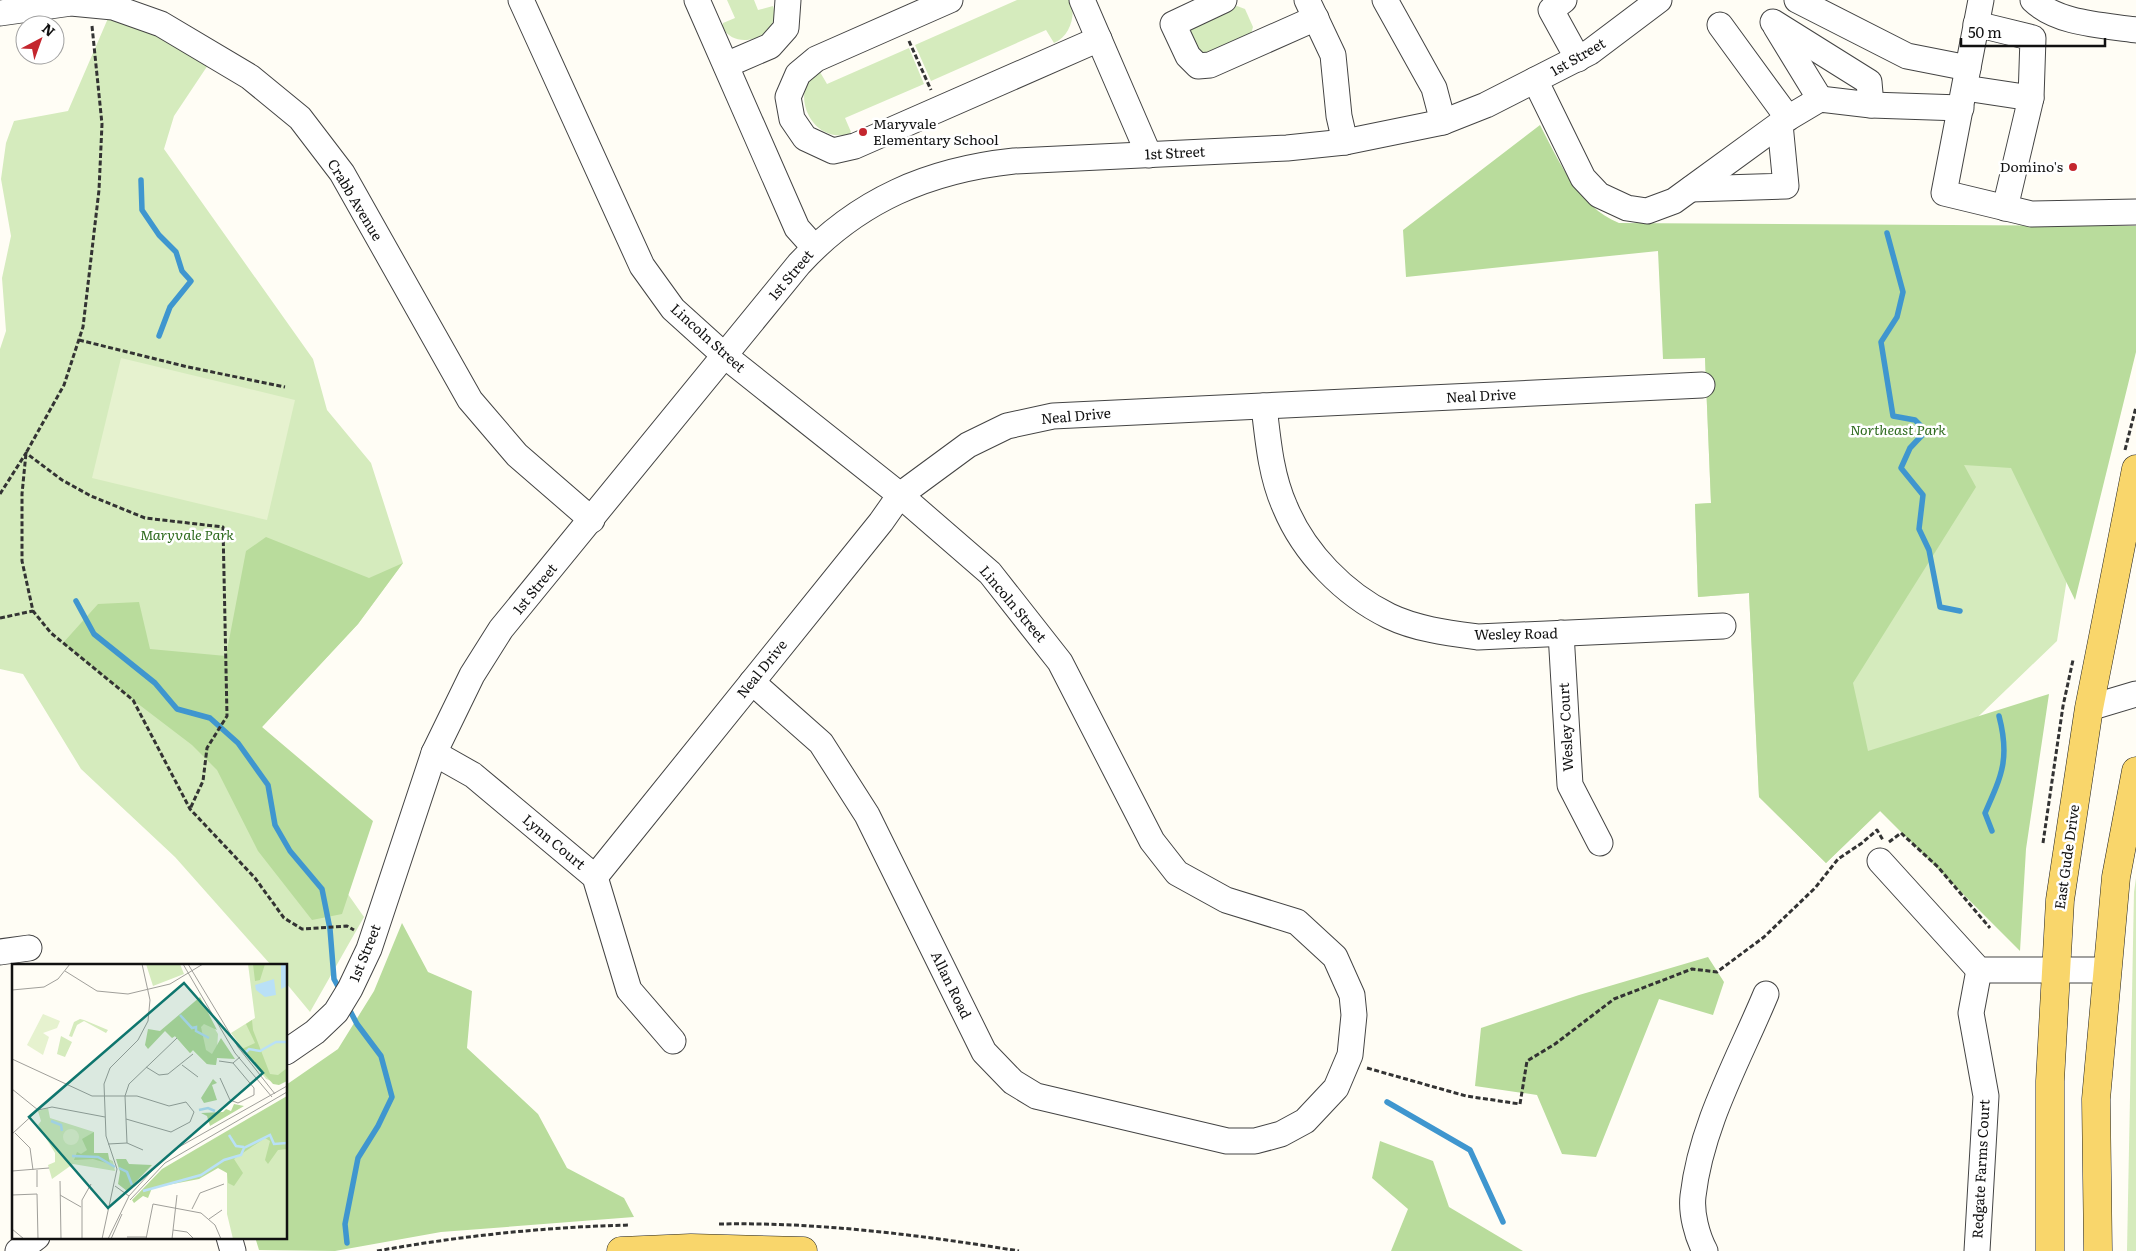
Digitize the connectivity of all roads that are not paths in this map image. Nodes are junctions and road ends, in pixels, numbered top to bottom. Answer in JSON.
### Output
{"nodes":[{"id":1,"x":521,"y":0,"type":"edge"},
{"id":2,"x":697,"y":0,"type":"edge"},
{"id":3,"x":788,"y":0,"type":"edge"},
{"id":4,"x":950,"y":0,"type":"edge"},
{"id":5,"x":1082,"y":0,"type":"edge"},
{"id":6,"x":1224,"y":0,"type":"edge"},
{"id":7,"x":1386,"y":0,"type":"edge"},
{"id":8,"x":1564,"y":0,"type":"edge"},
{"id":9,"x":1659,"y":0,"type":"edge"},
{"id":10,"x":1797,"y":0,"type":"edge"},
{"id":11,"x":1981,"y":0,"type":"edge"},
{"id":12,"x":2033,"y":0,"type":"edge"},
{"id":13,"x":105,"y":4,"type":"edge"},
{"id":14,"x":1311,"y":9,"type":"edge"},
{"id":15,"x":0,"y":13,"type":"edge"},
{"id":16,"x":1976,"y":24,"type":"junction"},
{"id":17,"x":1720,"y":25,"type":"dead end"},
{"id":18,"x":2136,"y":30,"type":"edge"},
{"id":19,"x":1099,"y":39,"type":"junction"},
{"id":20,"x":1578,"y":58,"type":"junction"},
{"id":21,"x":726,"y":65,"type":"junction"},
{"id":22,"x":1535,"y":80,"type":"junction"},
{"id":23,"x":1965,"y":88,"type":"junction"},
{"id":24,"x":2031,"y":98,"type":"junction"},
{"id":25,"x":1820,"y":99,"type":"junction"},
{"id":26,"x":1871,"y":105,"type":"junction"},
{"id":27,"x":1784,"y":121,"type":"junction"},
{"id":28,"x":1443,"y":122,"type":"junction"},
{"id":29,"x":1345,"y":142,"type":"junction"},
{"id":30,"x":1149,"y":155,"type":"junction"},
{"id":31,"x":1691,"y":189,"type":"junction"},
{"id":32,"x":2006,"y":208,"type":"junction"},
{"id":33,"x":2136,"y":212,"type":"edge"},
{"id":34,"x":814,"y":247,"type":"junction"},
{"id":35,"x":725,"y":356,"type":"junction"},
{"id":36,"x":1702,"y":385,"type":"dead end"},
{"id":37,"x":1264,"y":406,"type":"junction"},
{"id":38,"x":2136,"y":469,"type":"edge"},
{"id":39,"x":900,"y":495,"type":"junction"},
{"id":40,"x":592,"y":520,"type":"junction"},
{"id":41,"x":1722,"y":626,"type":"dead end"},
{"id":42,"x":1561,"y":634,"type":"junction"},
{"id":43,"x":752,"y":682,"type":"junction"},
{"id":44,"x":2136,"y":694,"type":"edge"},
{"id":45,"x":2089,"y":708,"type":"junction"},
{"id":46,"x":434,"y":753,"type":"junction"},
{"id":47,"x":2136,"y":770,"type":"edge"},
{"id":48,"x":2133,"y":805,"type":"edge"},
{"id":49,"x":1600,"y":843,"type":"dead end"},
{"id":50,"x":1880,"y":861,"type":"dead end"},
{"id":51,"x":595,"y":877,"type":"junction"},
{"id":52,"x":29,"y":948,"type":"dead end"},
{"id":53,"x":0,"y":952,"type":"edge"},
{"id":54,"x":1979,"y":970,"type":"junction"},
{"id":55,"x":2056,"y":970,"type":"junction"},
{"id":56,"x":2107,"y":970,"type":"junction"},
{"id":57,"x":1766,"y":994,"type":"dead end"},
{"id":58,"x":673,"y":1041,"type":"dead end"},
{"id":59,"x":288,"y":1051,"type":"edge"},
{"id":60,"x":1255,"y":1141,"type":"joint"},
{"id":61,"x":36,"y":1238,"type":"edge"},
{"id":62,"x":229,"y":1238,"type":"edge"},
{"id":63,"x":18,"y":1251,"type":"edge"},
{"id":64,"x":233,"y":1251,"type":"edge"},
{"id":65,"x":622,"y":1251,"type":"edge"},
{"id":66,"x":803,"y":1251,"type":"edge"},
{"id":67,"x":1706,"y":1251,"type":"edge"},
{"id":68,"x":1977,"y":1251,"type":"edge"},
{"id":69,"x":2050,"y":1251,"type":"edge"},
{"id":70,"x":2098,"y":1251,"type":"edge"}],
"edges":[{"from":1,"to":35,"type":"street","name":"Lincoln Street"},
{"from":2,"to":21,"type":"street"},
{"from":3,"to":21,"type":"street"},
{"from":4,"to":19,"type":"street"},
{"from":5,"to":19,"type":"street"},
{"from":6,"to":14,"type":"street"},
{"from":7,"to":28,"type":"street"},
{"from":8,"to":20,"type":"street"},
{"from":9,"to":20,"type":"street","name":"1st Street"},
{"from":10,"to":23,"type":"street"},
{"from":11,"to":16,"type":"street"},
{"from":12,"to":18,"type":"street"},
{"from":13,"to":15,"type":"street","name":"Crabb Avenue"},
{"from":13,"to":40,"type":"street","name":"Crabb Avenue"},
{"from":14,"to":29,"type":"street"},
{"from":16,"to":23,"type":"street"},
{"from":16,"to":24,"type":"street"},
{"from":17,"to":27,"type":"street"},
{"from":19,"to":30,"type":"street"},
{"from":20,"to":22,"type":"street","name":"1st Street"},
{"from":21,"to":34,"type":"street"},
{"from":22,"to":28,"type":"street","name":"1st Street"},
{"from":22,"to":31,"type":"street"},
{"from":23,"to":24,"type":"street"},
{"from":23,"to":26,"type":"street"},
{"from":23,"to":32,"type":"street"},
{"from":24,"to":32,"type":"street"},
{"from":25,"to":26,"type":"street"},
{"from":25,"to":26,"type":"street"},
{"from":25,"to":27,"type":"street"},
{"from":27,"to":31,"type":"street"},
{"from":27,"to":31,"type":"street"},
{"from":28,"to":29,"type":"street","name":"1st Street"},
{"from":29,"to":30,"type":"street","name":"1st Street"},
{"from":30,"to":34,"type":"street","name":"1st Street"},
{"from":32,"to":33,"type":"street"},
{"from":34,"to":35,"type":"street","name":"1st Street"},
{"from":35,"to":39,"type":"street","name":"Lincoln Street"},
{"from":35,"to":40,"type":"street","name":"1st Street"},
{"from":36,"to":37,"type":"street","name":"Neal Drive"},
{"from":37,"to":39,"type":"street","name":"Neal Drive"},
{"from":37,"to":42,"type":"street","name":"Wesley Road"},
{"from":38,"to":45,"type":"main road","name":"East Gude Drive"},
{"from":39,"to":43,"type":"street","name":"Neal Drive"},
{"from":39,"to":60,"type":"street","name":"Lincoln Street"},
{"from":40,"to":46,"type":"street","name":"1st Street"},
{"from":41,"to":42,"type":"street","name":"Wesley Road"},
{"from":42,"to":49,"type":"street","name":"Wesley Court"},
{"from":43,"to":51,"type":"street","name":"Neal Drive"},
{"from":43,"to":60,"type":"street","name":"Allan Road"},
{"from":44,"to":45,"type":"street"},
{"from":45,"to":55,"type":"main road","name":"East Gude Drive"},
{"from":46,"to":51,"type":"street","name":"Lynn Court"},
{"from":46,"to":59,"type":"street","name":"1st Street"},
{"from":47,"to":48,"type":"main road"},
{"from":48,"to":56,"type":"main road"},
{"from":50,"to":54,"type":"street"},
{"from":51,"to":58,"type":"street","name":"Lynn Court"},
{"from":52,"to":53,"type":"street"},
{"from":54,"to":55,"type":"street"},
{"from":54,"to":68,"type":"street","name":"Redgate Farms Court"},
{"from":55,"to":56,"type":"street"},
{"from":55,"to":69,"type":"main road","name":"East Gude Drive"},
{"from":56,"to":70,"type":"main road"},
{"from":57,"to":67,"type":"street"},
{"from":61,"to":63,"type":"street"},
{"from":62,"to":64,"type":"street"},
{"from":65,"to":66,"type":"main road"}]}
